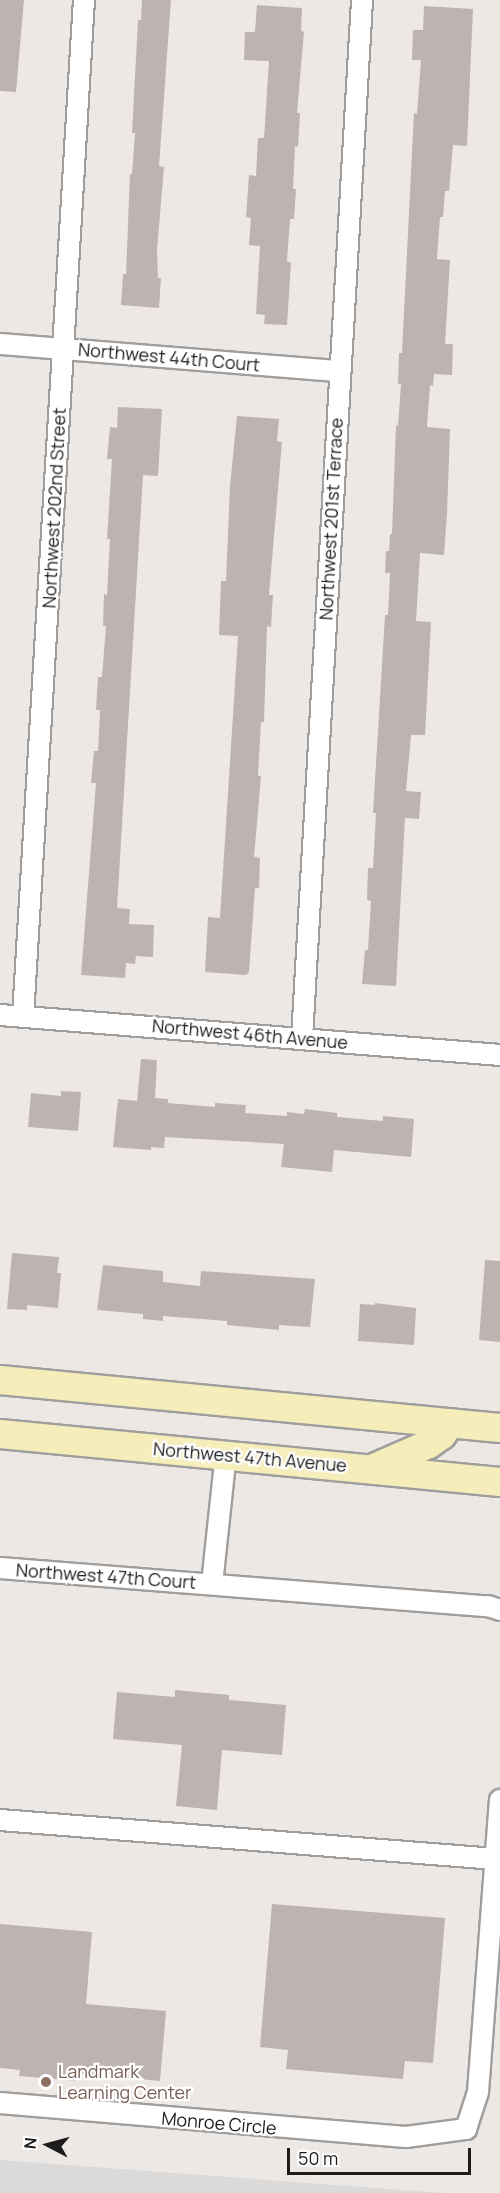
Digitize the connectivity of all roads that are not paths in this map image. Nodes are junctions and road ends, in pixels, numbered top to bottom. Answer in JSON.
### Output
{"nodes":[{"id":1,"x":84,"y":0,"type":"edge"},
{"id":2,"x":362,"y":0,"type":"edge"},
{"id":3,"x":0,"y":344,"type":"edge"},
{"id":4,"x":63,"y":349,"type":"junction"},
{"id":5,"x":339,"y":371,"type":"junction"},
{"id":6,"x":0,"y":1015,"type":"edge"},
{"id":7,"x":23,"y":1017,"type":"junction"},
{"id":8,"x":302,"y":1038,"type":"junction"},
{"id":9,"x":500,"y":1055,"type":"edge"},
{"id":10,"x":0,"y":1380,"type":"edge"},
{"id":11,"x":450,"y":1423,"type":"junction"},
{"id":12,"x":500,"y":1428,"type":"edge"},
{"id":13,"x":0,"y":1434,"type":"edge"},
{"id":14,"x":226,"y":1454,"type":"junction"},
{"id":15,"x":372,"y":1468,"type":"junction"},
{"id":16,"x":500,"y":1482,"type":"edge"},
{"id":17,"x":0,"y":1568,"type":"edge"},
{"id":18,"x":212,"y":1584,"type":"junction"},
{"id":19,"x":500,"y":1610,"type":"edge"},
{"id":20,"x":500,"y":1800,"type":"edge"},
{"id":21,"x":0,"y":1820,"type":"edge"},
{"id":22,"x":496,"y":1859,"type":"junction"},
{"id":23,"x":0,"y":2103,"type":"edge"}],
"edges":[{"from":1,"to":4,"type":"street","name":"Northwest 202nd Street"},
{"from":2,"to":5,"type":"street","name":"Northwest 201st Terrace"},
{"from":3,"to":4,"type":"street","name":"Northwest 44th Court"},
{"from":4,"to":5,"type":"street","name":"Northwest 44th Court"},
{"from":4,"to":7,"type":"street","name":"Northwest 202nd Street"},
{"from":5,"to":8,"type":"street","name":"Northwest 201st Terrace"},
{"from":6,"to":7,"type":"street","name":"Northwest 46th Avenue"},
{"from":7,"to":8,"type":"street","name":"Northwest 46th Avenue"},
{"from":8,"to":9,"type":"street","name":"Northwest 46th Avenue"},
{"from":10,"to":11,"type":"main road"},
{"from":11,"to":12,"type":"main road"},
{"from":11,"to":15,"type":"main road"},
{"from":13,"to":14,"type":"main road","name":"Northwest 47th Avenue"},
{"from":14,"to":15,"type":"main road","name":"Northwest 47th Avenue"},
{"from":14,"to":18,"type":"street"},
{"from":15,"to":16,"type":"main road","name":"Northwest 47th Avenue"},
{"from":17,"to":18,"type":"street","name":"Northwest 47th Court"},
{"from":18,"to":19,"type":"street","name":"Northwest 47th Court"},
{"from":20,"to":22,"type":"street","name":"Monroe Circle"},
{"from":21,"to":22,"type":"street"},
{"from":22,"to":23,"type":"street","name":"Monroe Circle"}]}
